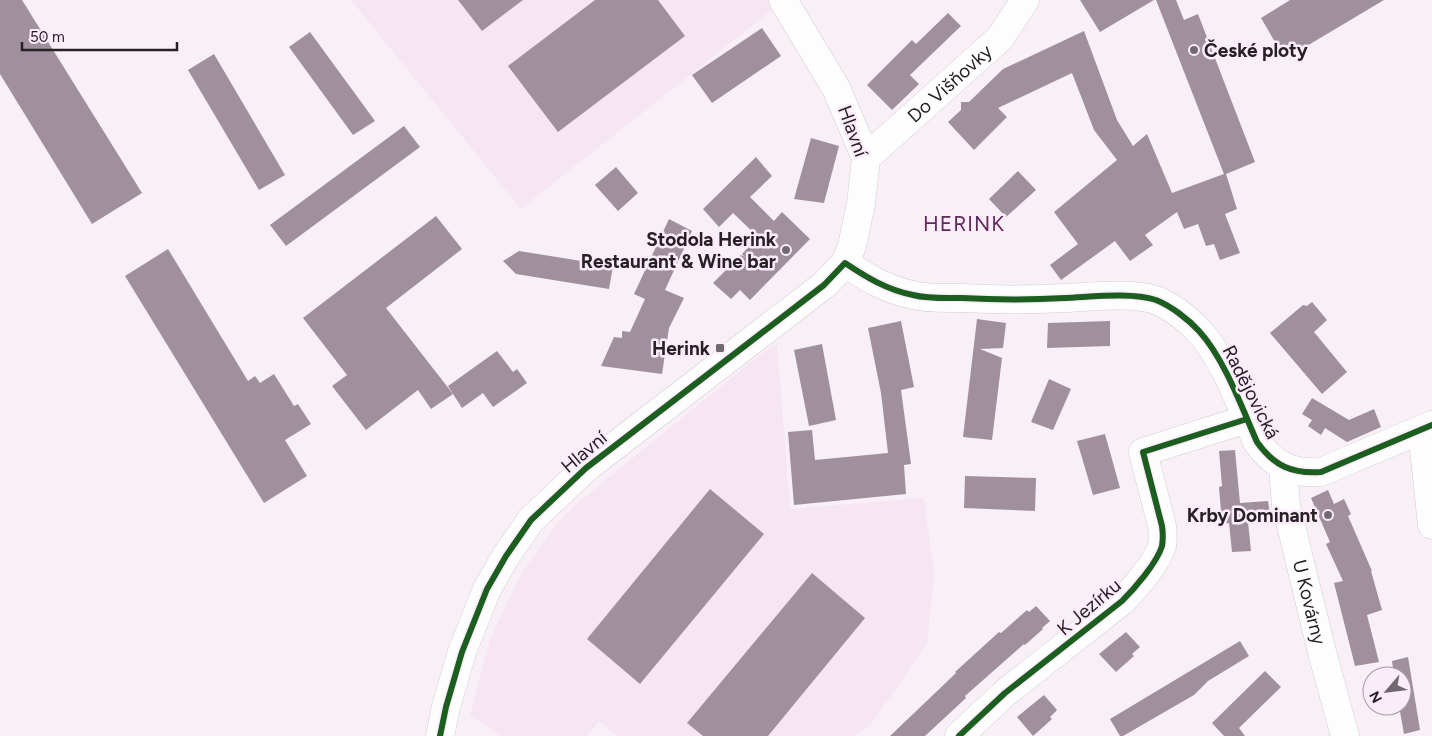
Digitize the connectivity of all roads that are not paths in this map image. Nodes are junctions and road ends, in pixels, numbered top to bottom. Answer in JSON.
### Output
{"nodes":[{"id":1,"x":783,"y":0,"type":"edge"},
{"id":2,"x":1025,"y":0,"type":"edge"},
{"id":3,"x":866,"y":158,"type":"junction"},
{"id":4,"x":845,"y":262,"type":"junction"},
{"id":5,"x":1247,"y":418,"type":"junction"},
{"id":6,"x":1427,"y":428,"type":"edge"},
{"id":7,"x":1283,"y":466,"type":"junction"},
{"id":8,"x":1432,"y":525,"type":"edge"},
{"id":9,"x":440,"y":736,"type":"edge"},
{"id":10,"x":959,"y":736,"type":"edge"},
{"id":11,"x":1345,"y":736,"type":"edge"}],
"edges":[{"from":1,"to":3,"type":"street","name":"Hlavní"},
{"from":2,"to":3,"type":"street","name":"Do Višňovky"},
{"from":3,"to":4,"type":"street","name":"Hlavní"},
{"from":4,"to":5,"type":"street","name":"Radějovická"},
{"from":4,"to":9,"type":"street","name":"Hlavní"},
{"from":5,"to":7,"type":"street","name":"Radějovická"},
{"from":5,"to":10,"type":"street","name":"K Jezírku"},
{"from":6,"to":7,"type":"street","name":"Radějovická"},
{"from":6,"to":8,"type":"street"},
{"from":7,"to":11,"type":"street","name":"U Kovárny"}]}
